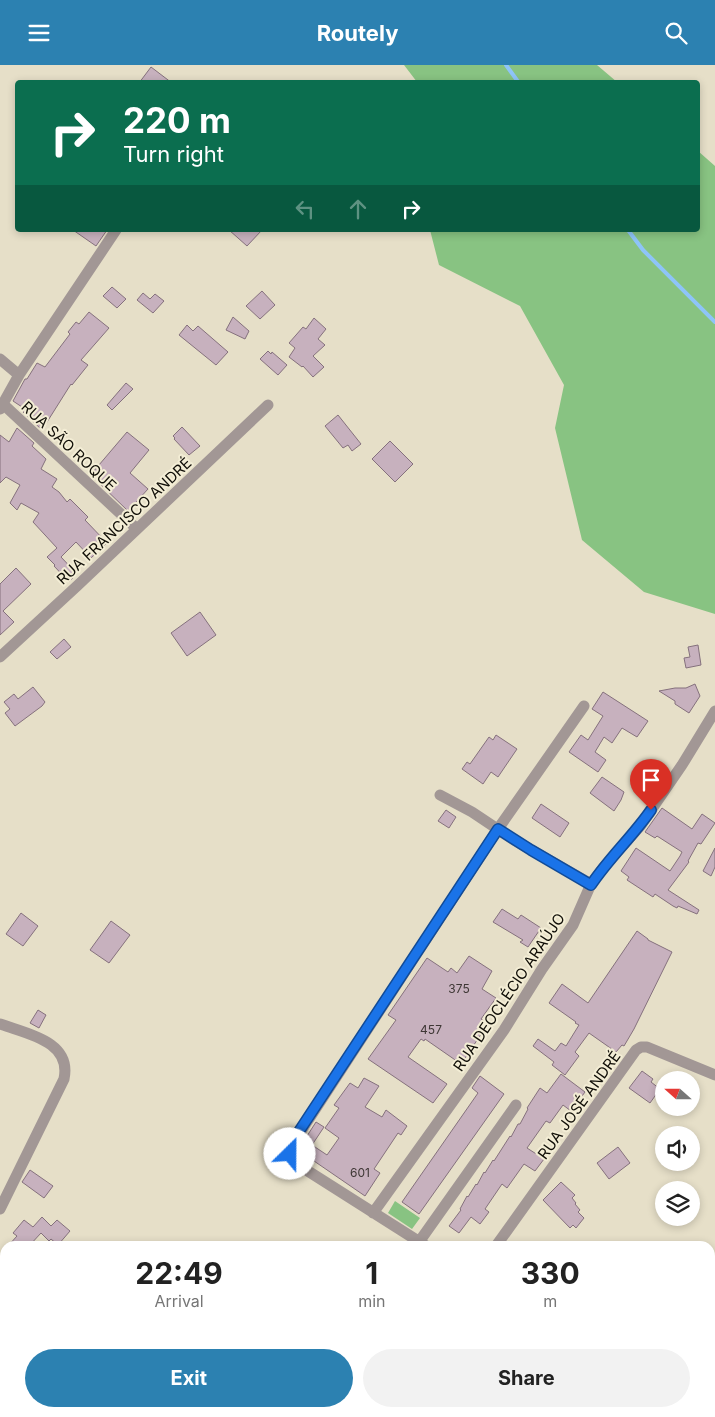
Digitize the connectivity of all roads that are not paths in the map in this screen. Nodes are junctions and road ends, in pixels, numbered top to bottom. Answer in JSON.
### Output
{"nodes":[{"id":1,"x":115,"y":232,"type":"edge"},
{"id":2,"x":0,"y":359,"type":"edge"},
{"id":3,"x":19,"y":375,"type":"junction"},
{"id":4,"x":268,"y":405,"type":"dead end"},
{"id":5,"x":2,"y":407,"type":"edge"},
{"id":6,"x":137,"y":529,"type":"junction"},
{"id":7,"x":0,"y":657,"type":"edge"},
{"id":8,"x":584,"y":706,"type":"dead end"},
{"id":9,"x":715,"y":711,"type":"edge"},
{"id":10,"x":440,"y":795,"type":"dead end"},
{"id":11,"x":498,"y":829,"type":"junction"},
{"id":12,"x":591,"y":885,"type":"junction"},
{"id":13,"x":0,"y":1024,"type":"edge"},
{"id":14,"x":715,"y":1075,"type":"edge"},
{"id":15,"x":516,"y":1105,"type":"dead end"},
{"id":16,"x":0,"y":1209,"type":"edge"},
{"id":17,"x":373,"y":1213,"type":"junction"},
{"id":18,"x":418,"y":1241,"type":"edge"},
{"id":19,"x":425,"y":1241,"type":"edge"},
{"id":20,"x":500,"y":1241,"type":"edge"}],
"edges":[{"from":1,"to":3,"type":"street"},
{"from":2,"to":3,"type":"street"},
{"from":3,"to":5,"type":"street"},
{"from":4,"to":6,"type":"street","name":"RUA FRANCISCO ANDRÉ"},
{"from":5,"to":6,"type":"street","name":"RUA SÃO ROQUE"},
{"from":6,"to":7,"type":"street","name":"RUA FRANCISCO ANDRÉ"},
{"from":8,"to":11,"type":"street"},
{"from":9,"to":12,"type":"street","name":"RUA DEOCLÉCIO ARAÚJO"},
{"from":10,"to":11,"type":"street"},
{"from":11,"to":12,"type":"street"},
{"from":11,"to":17,"type":"street"},
{"from":12,"to":17,"type":"street","name":"RUA DEOCLÉCIO ARAÚJO"},
{"from":13,"to":16,"type":"street"},
{"from":14,"to":20,"type":"street","name":"RUA JOSÉ ANDRÉ"},
{"from":15,"to":19,"type":"street"},
{"from":17,"to":18,"type":"street"}]}
